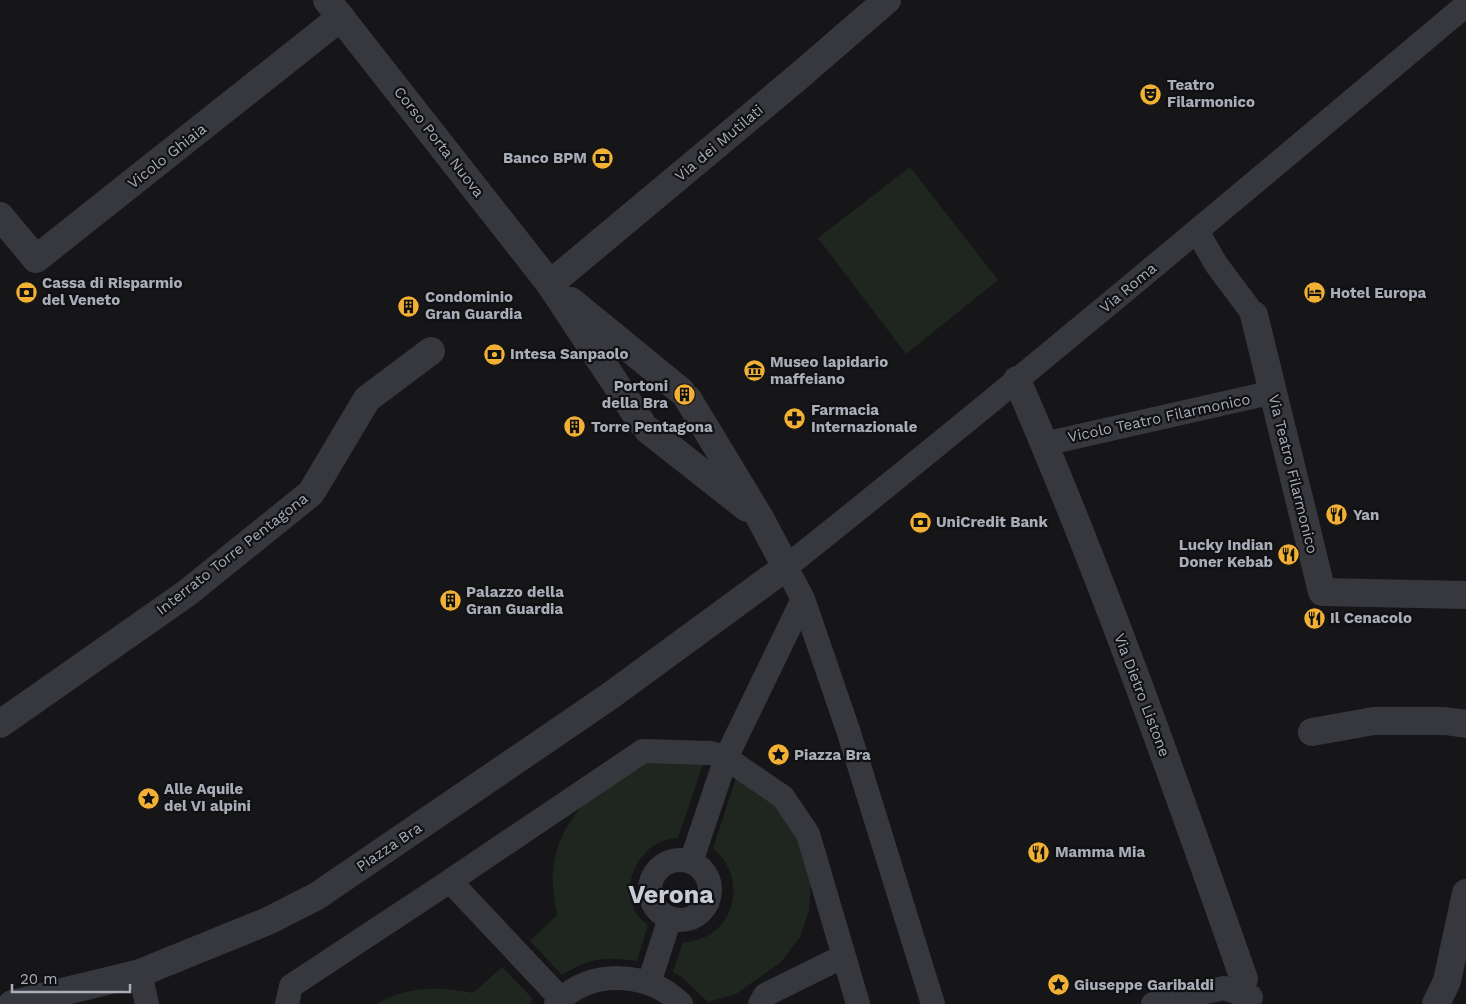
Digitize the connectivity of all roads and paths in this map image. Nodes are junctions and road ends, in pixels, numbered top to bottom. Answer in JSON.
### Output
{"nodes":[{"id":1,"x":887,"y":0,"type":"edge"},
{"id":2,"x":1466,"y":5,"type":"edge"},
{"id":3,"x":334,"y":9,"type":"edge"},
{"id":4,"x":0,"y":216,"type":"edge"},
{"id":5,"x":1197,"y":231,"type":"junction"},
{"id":6,"x":550,"y":284,"type":"junction"},
{"id":7,"x":1254,"y":315,"type":"joint"},
{"id":8,"x":431,"y":352,"type":"dead end"},
{"id":9,"x":1017,"y":380,"type":"junction"},
{"id":10,"x":1274,"y":392,"type":"junction"},
{"id":11,"x":1044,"y":444,"type":"junction"},
{"id":12,"x":760,"y":518,"type":"junction"},
{"id":13,"x":786,"y":567,"type":"junction"},
{"id":14,"x":1466,"y":595,"type":"edge"},
{"id":15,"x":803,"y":598,"type":"junction"},
{"id":16,"x":0,"y":724,"type":"edge"},
{"id":17,"x":1466,"y":724,"type":"edge"},
{"id":18,"x":1312,"y":732,"type":"dead end"},
{"id":19,"x":726,"y":758,"type":"junction"},
{"id":20,"x":690,"y":862,"type":"junction"},
{"id":21,"x":450,"y":881,"type":"junction"},
{"id":22,"x":1466,"y":893,"type":"edge"},
{"id":23,"x":670,"y":918,"type":"junction"},
{"id":24,"x":844,"y":956,"type":"junction"},
{"id":25,"x":140,"y":973,"type":"junction"},
{"id":26,"x":649,"y":983,"type":"junction"},
{"id":27,"x":1450,"y":989,"type":"edge"},
{"id":28,"x":1254,"y":993,"type":"edge"},
{"id":29,"x":559,"y":1002,"type":"edge"},
{"id":30,"x":12,"y":1004,"type":"edge"},
{"id":31,"x":147,"y":1004,"type":"edge"},
{"id":32,"x":287,"y":1004,"type":"edge"},
{"id":33,"x":681,"y":1004,"type":"edge"},
{"id":34,"x":760,"y":1004,"type":"edge"},
{"id":35,"x":858,"y":1004,"type":"edge"},
{"id":36,"x":933,"y":1004,"type":"edge"},
{"id":37,"x":1154,"y":1004,"type":"edge"}],
"edges":[{"from":1,"to":6,"type":"street","name":"Via dei Mutilati"},
{"from":2,"to":5,"type":"street","name":"Via Roma"},
{"from":3,"to":4,"type":"street","name":"Vicolo Ghiaia"},
{"from":3,"to":6,"type":"street","name":"Corso Porta Nuova"},
{"from":5,"to":7,"type":"street","name":"Via Teatro Filarmonico"},
{"from":5,"to":9,"type":"street","name":"Via Roma"},
{"from":6,"to":12,"type":"street","name":"Corso Porta Nuova"},
{"from":6,"to":12,"type":"street","name":"Corso Porta Nuova"},
{"from":7,"to":10,"type":"street","name":"Via Teatro Filarmonico"},
{"from":8,"to":16,"type":"street","name":"Interrato Torre Pentagona"},
{"from":9,"to":11,"type":"street","name":"Via Dietro Listone"},
{"from":9,"to":13,"type":"street","name":"Via Roma"},
{"from":10,"to":11,"type":"street","name":"Vicolo Teatro Filarmonico"},
{"from":10,"to":14,"type":"street","name":"Via Teatro Filarmonico"},
{"from":11,"to":28,"type":"street","name":"Via Dietro Listone"},
{"from":12,"to":13,"type":"street","name":"Corso Porta Nuova"},
{"from":13,"to":15,"type":"street"},
{"from":13,"to":25,"type":"street","name":"Piazza Bra"},
{"from":15,"to":19,"type":"street"},
{"from":15,"to":36,"type":"street"},
{"from":17,"to":18,"type":"street"},
{"from":19,"to":20,"type":"street"},
{"from":19,"to":21,"type":"street"},
{"from":19,"to":24,"type":"street"},
{"from":20,"to":23,"type":"street"},
{"from":20,"to":23,"type":"street"},
{"from":21,"to":29,"type":"street"},
{"from":21,"to":32,"type":"street"},
{"from":22,"to":27,"type":"street"},
{"from":23,"to":26,"type":"street"},
{"from":24,"to":34,"type":"street"},
{"from":24,"to":35,"type":"street"},
{"from":25,"to":30,"type":"street","name":"Piazza Bra"},
{"from":25,"to":31,"type":"street"},
{"from":26,"to":29,"type":"street"},
{"from":26,"to":33,"type":"street"},
{"from":28,"to":37,"type":"street"}]}
